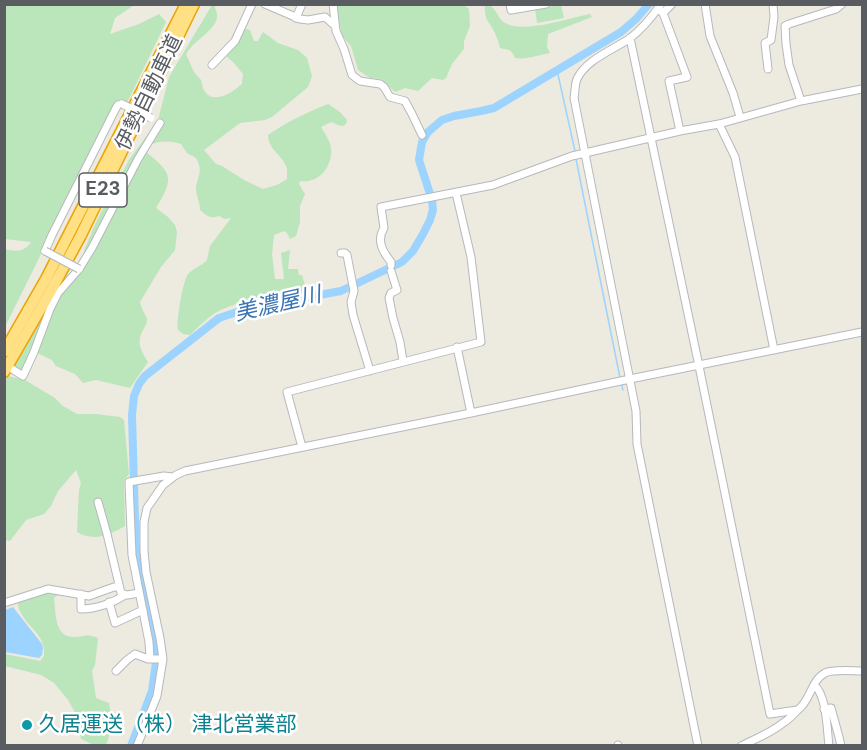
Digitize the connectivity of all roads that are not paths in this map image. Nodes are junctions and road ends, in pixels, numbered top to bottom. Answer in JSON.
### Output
{"nodes":[{"id":1,"x":186,"y":4,"type":"edge"},
{"id":2,"x":194,"y":4,"type":"edge"},
{"id":3,"x":252,"y":4,"type":"edge"},
{"id":4,"x":265,"y":4,"type":"edge"},
{"id":5,"x":302,"y":4,"type":"edge"},
{"id":6,"x":333,"y":4,"type":"edge"},
{"id":7,"x":510,"y":4,"type":"edge"},
{"id":8,"x":546,"y":4,"type":"edge"},
{"id":9,"x":705,"y":4,"type":"edge"},
{"id":10,"x":773,"y":4,"type":"edge"},
{"id":11,"x":842,"y":4,"type":"edge"},
{"id":12,"x":671,"y":5,"type":"edge"},
{"id":13,"x":660,"y":7,"type":"edge"},
{"id":14,"x":774,"y":17,"type":"junction"},
{"id":15,"x":296,"y":18,"type":"junction"},
{"id":16,"x":334,"y":24,"type":"junction"},
{"id":17,"x":785,"y":26,"type":"junction"},
{"id":18,"x":630,"y":38,"type":"junction"},
{"id":19,"x":212,"y":65,"type":"dead end"},
{"id":20,"x":768,"y":69,"type":"dead end"},
{"id":21,"x":862,"y":89,"type":"edge"},
{"id":22,"x":801,"y":101,"type":"junction"},
{"id":23,"x":151,"y":117,"type":"dead end"},
{"id":24,"x":740,"y":117,"type":"junction"},
{"id":25,"x":160,"y":123,"type":"dead end"},
{"id":26,"x":719,"y":124,"type":"junction"},
{"id":27,"x":680,"y":130,"type":"junction"},
{"id":28,"x":422,"y":135,"type":"dead end"},
{"id":29,"x":651,"y":137,"type":"junction"},
{"id":30,"x":585,"y":154,"type":"junction"},
{"id":31,"x":456,"y":193,"type":"junction"},
{"id":32,"x":341,"y":253,"type":"dead end"},
{"id":33,"x":79,"y":269,"type":"junction"},
{"id":34,"x":862,"y":332,"type":"edge"},
{"id":35,"x":457,"y":347,"type":"junction"},
{"id":36,"x":774,"y":350,"type":"junction"},
{"id":37,"x":4,"y":352,"type":"edge"},
{"id":38,"x":403,"y":361,"type":"junction"},
{"id":39,"x":699,"y":366,"type":"junction"},
{"id":40,"x":8,"y":371,"type":"edge"},
{"id":41,"x":370,"y":371,"type":"junction"},
{"id":42,"x":630,"y":379,"type":"junction"},
{"id":43,"x":471,"y":413,"type":"junction"},
{"id":44,"x":302,"y":447,"type":"junction"},
{"id":45,"x":172,"y":477,"type":"junction"},
{"id":46,"x":98,"y":502,"type":"dead end"},
{"id":47,"x":119,"y":587,"type":"junction"},
{"id":48,"x":139,"y":593,"type":"junction"},
{"id":49,"x":81,"y":594,"type":"junction"},
{"id":50,"x":125,"y":595,"type":"junction"},
{"id":51,"x":109,"y":602,"type":"junction"},
{"id":52,"x":4,"y":603,"type":"edge"},
{"id":53,"x":143,"y":610,"type":"junction"},
{"id":54,"x":161,"y":658,"type":"junction"},
{"id":55,"x":151,"y":659,"type":"junction"},
{"id":56,"x":116,"y":671,"type":"dead end"},
{"id":57,"x":862,"y":671,"type":"edge"},
{"id":58,"x":814,"y":685,"type":"junction"},
{"id":59,"x":824,"y":709,"type":"junction"},
{"id":60,"x":797,"y":710,"type":"junction"},
{"id":61,"x":771,"y":714,"type":"junction"},
{"id":62,"x":774,"y":729,"type":"junction"},
{"id":63,"x":839,"y":737,"type":"junction"},
{"id":64,"x":828,"y":742,"type":"edge"},
{"id":65,"x":137,"y":746,"type":"edge"},
{"id":66,"x":698,"y":746,"type":"edge"},
{"id":67,"x":741,"y":746,"type":"edge"},
{"id":68,"x":840,"y":746,"type":"edge"}],
"edges":[{"from":1,"to":37,"type":"highway","name":"伊勢自動車道","number":"E23"},
{"from":2,"to":40,"type":"highway","name":"伊勢自動車道","number":"E23"},
{"from":3,"to":19,"type":"street"},
{"from":4,"to":15,"type":"street"},
{"from":5,"to":15,"type":"street"},
{"from":6,"to":16,"type":"street"},
{"from":7,"to":8,"type":"street"},
{"from":9,"to":24,"type":"street"},
{"from":10,"to":14,"type":"street"},
{"from":11,"to":17,"type":"street"},
{"from":12,"to":13,"type":"street"},
{"from":13,"to":18,"type":"street"},
{"from":13,"to":27,"type":"street"},
{"from":14,"to":17,"type":"street"},
{"from":14,"to":20,"type":"street"},
{"from":15,"to":16,"type":"street"},
{"from":16,"to":28,"type":"street"},
{"from":17,"to":22,"type":"street"},
{"from":18,"to":29,"type":"street"},
{"from":18,"to":30,"type":"street"},
{"from":21,"to":22,"type":"street"},
{"from":22,"to":24,"type":"street"},
{"from":23,"to":33,"type":"street","bridge":true},
{"from":24,"to":26,"type":"street"},
{"from":25,"to":33,"type":"street"},
{"from":26,"to":27,"type":"street"},
{"from":26,"to":36,"type":"street"},
{"from":27,"to":29,"type":"street"},
{"from":29,"to":30,"type":"street"},
{"from":29,"to":39,"type":"street"},
{"from":30,"to":31,"type":"street"},
{"from":30,"to":42,"type":"street"},
{"from":31,"to":35,"type":"street"},
{"from":31,"to":38,"type":"street"},
{"from":32,"to":41,"type":"street"},
{"from":33,"to":40,"type":"street"},
{"from":34,"to":36,"type":"street"},
{"from":35,"to":38,"type":"street"},
{"from":35,"to":43,"type":"street"},
{"from":36,"to":39,"type":"street"},
{"from":38,"to":41,"type":"street"},
{"from":39,"to":42,"type":"street"},
{"from":39,"to":61,"type":"street"},
{"from":41,"to":44,"type":"street"},
{"from":42,"to":43,"type":"street"},
{"from":42,"to":66,"type":"street"},
{"from":43,"to":44,"type":"street"},
{"from":44,"to":45,"type":"street"},
{"from":45,"to":48,"type":"street"},
{"from":45,"to":54,"type":"street"},
{"from":46,"to":47,"type":"street"},
{"from":47,"to":49,"type":"street"},
{"from":47,"to":50,"type":"street"},
{"from":48,"to":50,"type":"street"},
{"from":48,"to":53,"type":"street"},
{"from":49,"to":51,"type":"street"},
{"from":49,"to":52,"type":"street"},
{"from":50,"to":51,"type":"street"},
{"from":51,"to":53,"type":"street"},
{"from":53,"to":55,"type":"street"},
{"from":54,"to":55,"type":"street"},
{"from":54,"to":65,"type":"street"},
{"from":55,"to":56,"type":"street"},
{"from":57,"to":58,"type":"street"},
{"from":58,"to":59,"type":"street"},
{"from":58,"to":60,"type":"street"},
{"from":59,"to":63,"type":"street"},
{"from":59,"to":64,"type":"street"},
{"from":60,"to":61,"type":"street"},
{"from":60,"to":62,"type":"street"},
{"from":61,"to":62,"type":"street"},
{"from":62,"to":67,"type":"street"},
{"from":63,"to":64,"type":"street"},
{"from":63,"to":68,"type":"street"}]}
